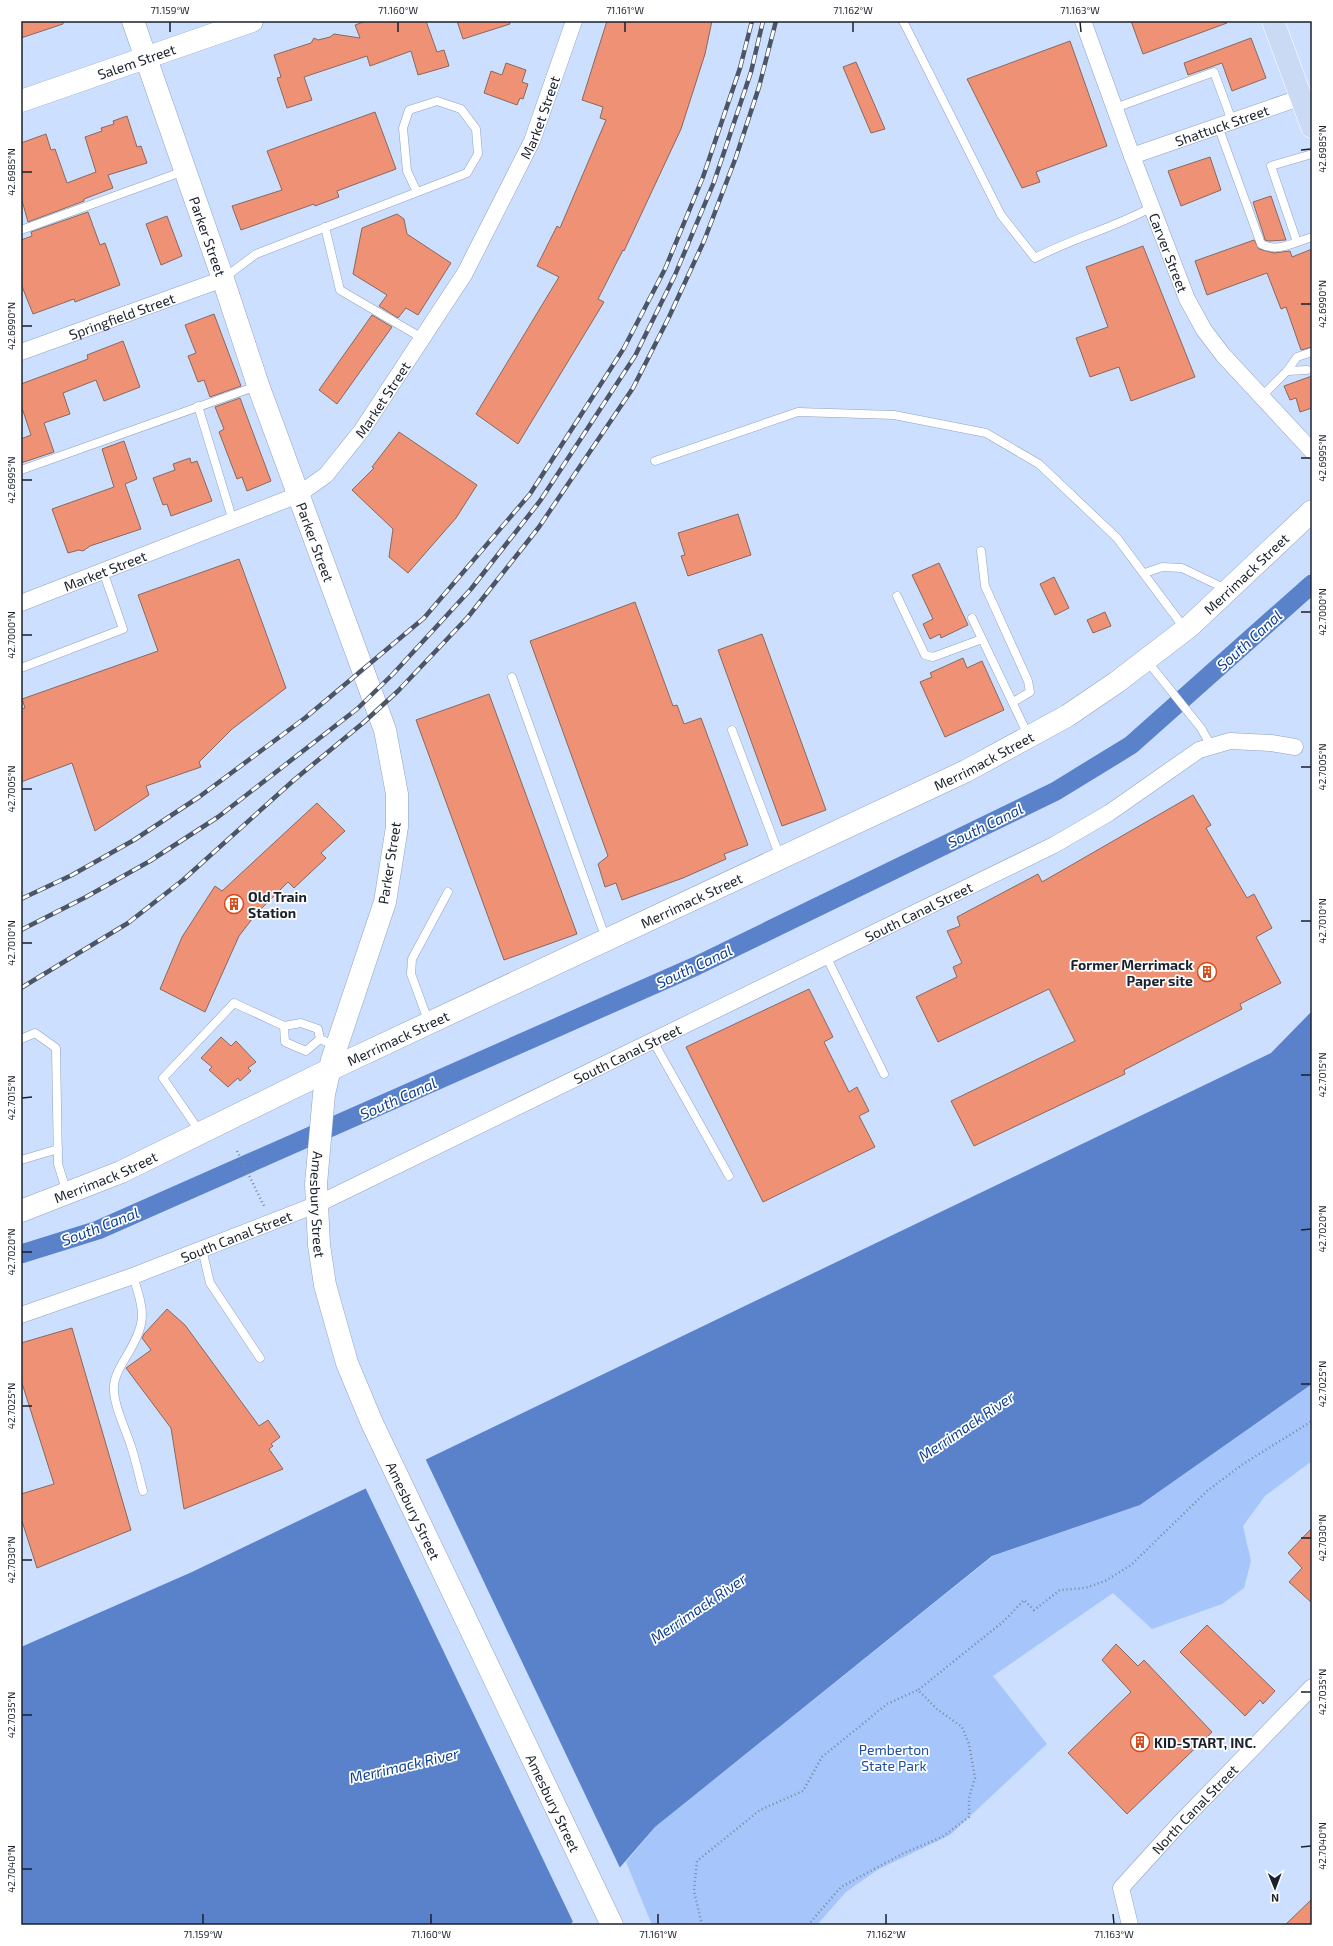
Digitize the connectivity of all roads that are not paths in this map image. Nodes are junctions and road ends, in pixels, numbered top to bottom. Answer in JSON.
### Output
{"nodes":[{"id":1,"x":133,"y":21,"type":"edge"},
{"id":2,"x":252,"y":21,"type":"edge"},
{"id":3,"x":574,"y":21,"type":"edge"},
{"id":4,"x":903,"y":21,"type":"edge"},
{"id":5,"x":1083,"y":21,"type":"edge"},
{"id":6,"x":1273,"y":21,"type":"edge"},
{"id":7,"x":146,"y":58,"type":"junction"},
{"id":8,"x":1307,"y":96,"type":"edge"},
{"id":9,"x":21,"y":101,"type":"edge"},
{"id":10,"x":1115,"y":108,"type":"junction"},
{"id":11,"x":1225,"y":124,"type":"junction"},
{"id":12,"x":1312,"y":127,"type":"edge"},
{"id":13,"x":1312,"y":154,"type":"edge"},
{"id":14,"x":1132,"y":156,"type":"junction"},
{"id":15,"x":184,"y":171,"type":"junction"},
{"id":16,"x":417,"y":192,"type":"junction"},
{"id":17,"x":1152,"y":207,"type":"junction"},
{"id":18,"x":325,"y":227,"type":"junction"},
{"id":19,"x":21,"y":230,"type":"edge"},
{"id":20,"x":1312,"y":237,"type":"edge"},
{"id":21,"x":1297,"y":242,"type":"junction"},
{"id":22,"x":223,"y":279,"type":"junction"},
{"id":23,"x":422,"y":338,"type":"junction"},
{"id":24,"x":21,"y":352,"type":"edge"},
{"id":25,"x":1312,"y":352,"type":"edge"},
{"id":26,"x":1307,"y":370,"type":"dead end"},
{"id":27,"x":1288,"y":371,"type":"junction"},
{"id":28,"x":258,"y":385,"type":"junction"},
{"id":29,"x":1261,"y":397,"type":"junction"},
{"id":30,"x":198,"y":406,"type":"junction"},
{"id":31,"x":1310,"y":446,"type":"edge"},
{"id":32,"x":655,"y":461,"type":"dead end"},
{"id":33,"x":21,"y":470,"type":"edge"},
{"id":34,"x":298,"y":495,"type":"junction"},
{"id":35,"x":1312,"y":511,"type":"edge"},
{"id":36,"x":233,"y":521,"type":"junction"},
{"id":37,"x":981,"y":551,"type":"dead end"},
{"id":38,"x":102,"y":571,"type":"junction"},
{"id":39,"x":1145,"y":573,"type":"junction"},
{"id":40,"x":1227,"y":590,"type":"junction"},
{"id":41,"x":897,"y":596,"type":"dead end"},
{"id":42,"x":21,"y":603,"type":"edge"},
{"id":43,"x":972,"y":618,"type":"dead end"},
{"id":44,"x":1186,"y":629,"type":"junction"},
{"id":45,"x":982,"y":639,"type":"junction"},
{"id":46,"x":1146,"y":660,"type":"junction"},
{"id":47,"x":21,"y":668,"type":"edge"},
{"id":48,"x":512,"y":677,"type":"dead end"},
{"id":49,"x":1013,"y":702,"type":"junction"},
{"id":50,"x":732,"y":730,"type":"dead end"},
{"id":51,"x":1030,"y":738,"type":"junction"},
{"id":52,"x":1211,"y":746,"type":"junction"},
{"id":53,"x":1295,"y":747,"type":"dead end"},
{"id":54,"x":780,"y":858,"type":"junction"},
{"id":55,"x":448,"y":892,"type":"dead end"},
{"id":56,"x":607,"y":940,"type":"junction"},
{"id":57,"x":826,"y":956,"type":"junction"},
{"id":58,"x":430,"y":1023,"type":"junction"},
{"id":59,"x":284,"y":1026,"type":"junction"},
{"id":60,"x":21,"y":1039,"type":"edge"},
{"id":61,"x":653,"y":1041,"type":"junction"},
{"id":62,"x":328,"y":1043,"type":"junction"},
{"id":63,"x":329,"y":1070,"type":"junction"},
{"id":64,"x":884,"y":1074,"type":"dead end"},
{"id":65,"x":201,"y":1134,"type":"junction"},
{"id":66,"x":58,"y":1149,"type":"junction"},
{"id":67,"x":21,"y":1160,"type":"edge"},
{"id":68,"x":729,"y":1176,"type":"dead end"},
{"id":69,"x":67,"y":1194,"type":"junction"},
{"id":70,"x":317,"y":1194,"type":"junction"},
{"id":71,"x":21,"y":1211,"type":"edge"},
{"id":72,"x":202,"y":1249,"type":"junction"},
{"id":73,"x":133,"y":1276,"type":"junction"},
{"id":74,"x":21,"y":1316,"type":"edge"},
{"id":75,"x":260,"y":1358,"type":"dead end"},
{"id":76,"x":143,"y":1491,"type":"dead end"},
{"id":77,"x":1312,"y":1687,"type":"edge"},
{"id":78,"x":612,"y":1925,"type":"edge"},
{"id":79,"x":1130,"y":1925,"type":"edge"}],
"edges":[{"from":1,"to":7,"type":"main road","name":"Parker Street"},
{"from":2,"to":7,"type":"main road","name":"Salem Street"},
{"from":3,"to":23,"type":"street","name":"Market Street"},
{"from":4,"to":17,"type":"lane"},
{"from":5,"to":10,"type":"street","name":"Carver Street"},
{"from":6,"to":8,"type":"main road"},
{"from":7,"to":9,"type":"main road","name":"Salem Street"},
{"from":7,"to":15,"type":"main road","name":"Parker Street"},
{"from":8,"to":11,"type":"street","name":"Shattuck Street"},
{"from":8,"to":12,"type":"main road"},
{"from":10,"to":11,"type":"lane"},
{"from":10,"to":14,"type":"street","name":"Carver Street"},
{"from":11,"to":14,"type":"street","name":"Shattuck Street"},
{"from":11,"to":21,"type":"lane"},
{"from":13,"to":21,"type":"lane"},
{"from":14,"to":17,"type":"street","name":"Carver Street"},
{"from":15,"to":19,"type":"lane"},
{"from":15,"to":22,"type":"main road","name":"Parker Street"},
{"from":16,"to":16,"type":"lane"},
{"from":16,"to":18,"type":"lane"},
{"from":17,"to":29,"type":"street","name":"Carver Street"},
{"from":18,"to":22,"type":"lane"},
{"from":18,"to":23,"type":"lane"},
{"from":20,"to":21,"type":"lane"},
{"from":22,"to":24,"type":"street","name":"Springfield Street"},
{"from":22,"to":28,"type":"main road","name":"Parker Street"},
{"from":23,"to":34,"type":"street","name":"Market Street"},
{"from":25,"to":27,"type":"lane"},
{"from":26,"to":27,"type":"lane"},
{"from":27,"to":29,"type":"lane"},
{"from":28,"to":30,"type":"lane"},
{"from":28,"to":34,"type":"main road","name":"Parker Street"},
{"from":29,"to":31,"type":"street","name":"Carver Street"},
{"from":30,"to":33,"type":"lane"},
{"from":30,"to":36,"type":"lane"},
{"from":32,"to":39,"type":"lane"},
{"from":34,"to":36,"type":"street","name":"Market Street"},
{"from":34,"to":62,"type":"main road","name":"Parker Street"},
{"from":35,"to":40,"type":"main road","name":"Merrimack Street"},
{"from":36,"to":38,"type":"street","name":"Market Street"},
{"from":37,"to":49,"type":"lane"},
{"from":38,"to":42,"type":"street","name":"Market Street"},
{"from":38,"to":47,"type":"lane"},
{"from":39,"to":40,"type":"lane"},
{"from":39,"to":44,"type":"lane"},
{"from":40,"to":44,"type":"main road","name":"Merrimack Street"},
{"from":41,"to":45,"type":"lane"},
{"from":43,"to":45,"type":"lane"},
{"from":44,"to":46,"type":"main road","name":"Merrimack Street"},
{"from":45,"to":49,"type":"lane"},
{"from":46,"to":51,"type":"main road","name":"Merrimack Street"},
{"from":46,"to":52,"type":"lane"},
{"from":48,"to":56,"type":"lane"},
{"from":49,"to":51,"type":"lane"},
{"from":50,"to":54,"type":"lane"},
{"from":51,"to":54,"type":"main road","name":"Merrimack Street"},
{"from":52,"to":53,"type":"street","name":"South Canal Street"},
{"from":52,"to":57,"type":"street","name":"South Canal Street"},
{"from":54,"to":56,"type":"main road","name":"Merrimack Street"},
{"from":55,"to":58,"type":"lane"},
{"from":56,"to":58,"type":"main road","name":"Merrimack Street"},
{"from":57,"to":61,"type":"street","name":"South Canal Street"},
{"from":57,"to":64,"type":"lane"},
{"from":58,"to":63,"type":"main road","name":"Merrimack Street"},
{"from":59,"to":62,"type":"lane"},
{"from":59,"to":62,"type":"lane"},
{"from":59,"to":65,"type":"lane"},
{"from":60,"to":66,"type":"lane"},
{"from":61,"to":68,"type":"lane"},
{"from":61,"to":70,"type":"street","name":"South Canal Street"},
{"from":62,"to":63,"type":"main road","name":"Parker Street"},
{"from":63,"to":65,"type":"main road","name":"Merrimack Street"},
{"from":63,"to":70,"type":"main road","name":"Amesbury Street"},
{"from":65,"to":69,"type":"main road","name":"Merrimack Street"},
{"from":66,"to":67,"type":"lane"},
{"from":66,"to":69,"type":"lane"},
{"from":69,"to":71,"type":"main road","name":"Merrimack Street"},
{"from":70,"to":72,"type":"street","name":"South Canal Street"},
{"from":70,"to":78,"type":"main road","name":"Amesbury Street"},
{"from":72,"to":73,"type":"street","name":"South Canal Street"},
{"from":72,"to":75,"type":"lane"},
{"from":73,"to":74,"type":"street","name":"South Canal Street"},
{"from":73,"to":76,"type":"lane"},
{"from":77,"to":79,"type":"street","name":"North Canal Street"}]}
